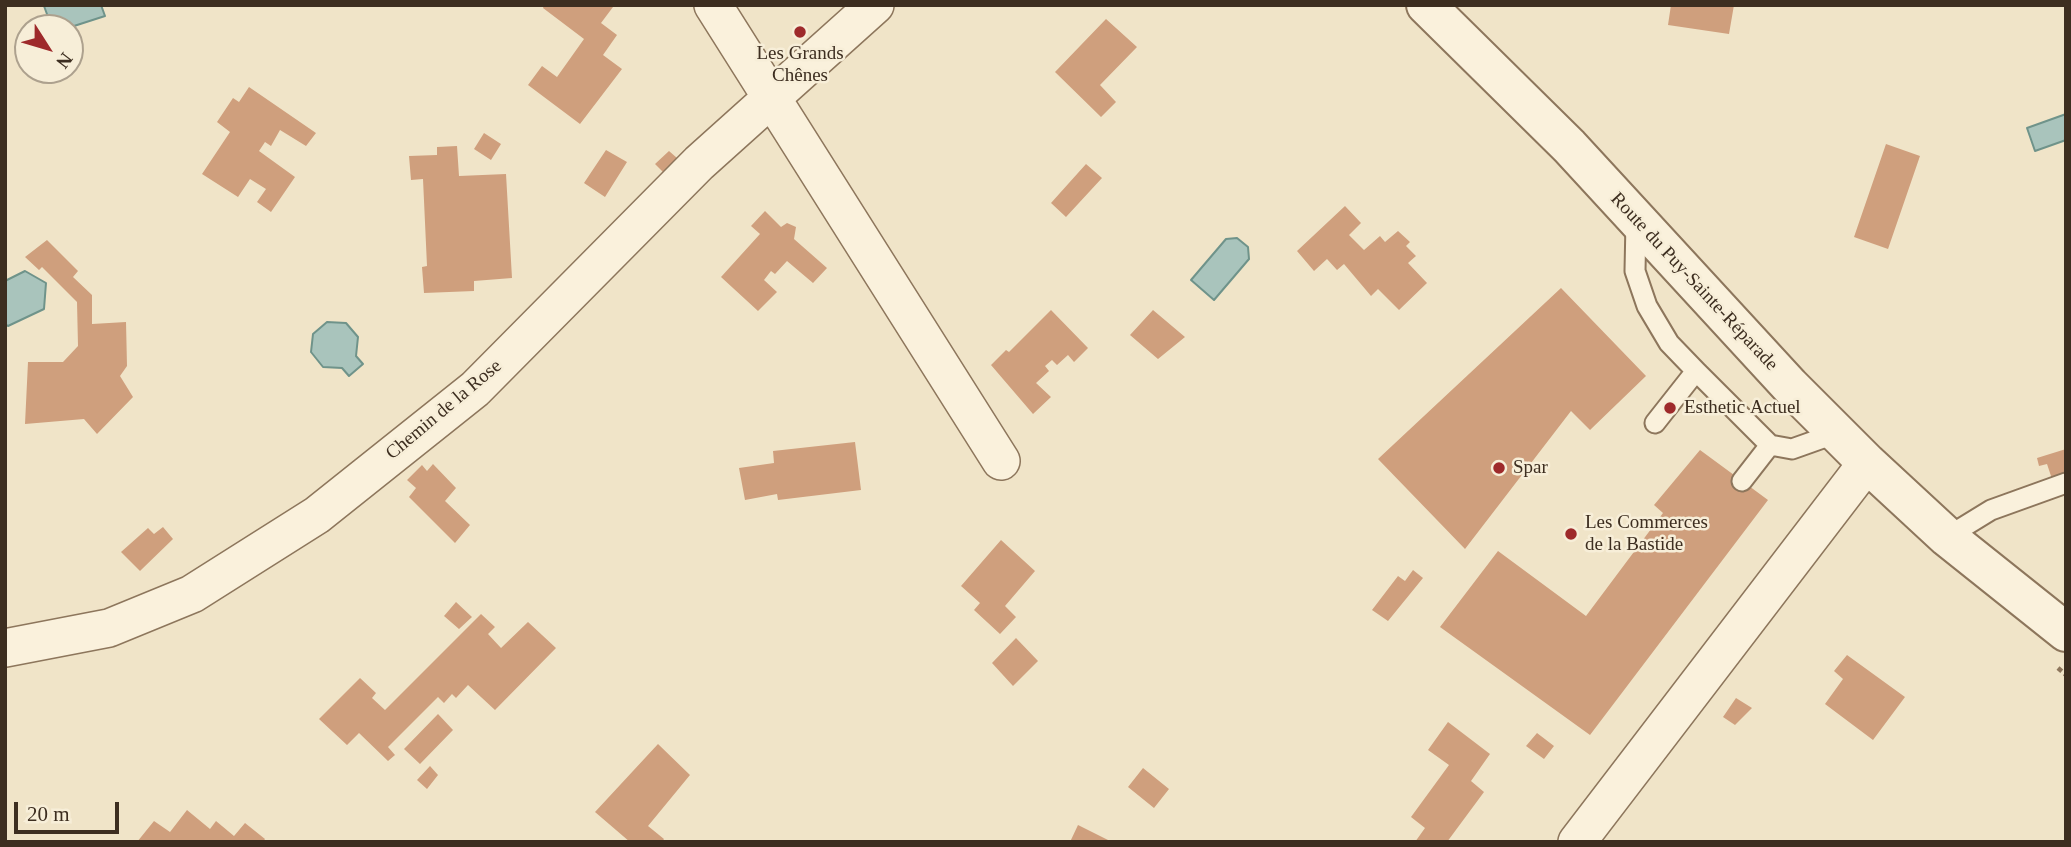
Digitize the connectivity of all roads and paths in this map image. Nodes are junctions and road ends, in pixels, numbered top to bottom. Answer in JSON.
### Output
{"nodes":[{"id":1,"x":713,"y":5,"type":"edge"},
{"id":2,"x":875,"y":5,"type":"edge"},
{"id":3,"x":1426,"y":5,"type":"edge"},
{"id":4,"x":773,"y":97,"type":"junction"},
{"id":5,"x":1636,"y":218,"type":"junction"},
{"id":6,"x":1696,"y":371,"type":"junction"},
{"id":7,"x":1655,"y":423,"type":"dead end"},
{"id":8,"x":1837,"y":433,"type":"junction"},
{"id":9,"x":1770,"y":445,"type":"junction"},
{"id":10,"x":1001,"y":461,"type":"dead end"},
{"id":11,"x":1867,"y":464,"type":"junction"},
{"id":12,"x":1742,"y":481,"type":"dead end"},
{"id":13,"x":2066,"y":482,"type":"edge"},
{"id":14,"x":1947,"y":537,"type":"junction"},
{"id":15,"x":2066,"y":632,"type":"edge"},
{"id":16,"x":5,"y":648,"type":"edge"},
{"id":17,"x":1577,"y":842,"type":"edge"}],
"edges":[{"from":1,"to":4,"type":"street"},
{"from":2,"to":4,"type":"street","name":"Chemin de la Rose"},
{"from":3,"to":5,"type":"street","name":"Route du Puy-Sainte-Réparade"},
{"from":4,"to":10,"type":"street"},
{"from":4,"to":16,"type":"street","name":"Chemin de la Rose"},
{"from":5,"to":6,"type":"lane"},
{"from":5,"to":8,"type":"street","name":"Route du Puy-Sainte-Réparade"},
{"from":6,"to":7,"type":"lane"},
{"from":6,"to":9,"type":"lane"},
{"from":8,"to":9,"type":"lane"},
{"from":8,"to":11,"type":"street","name":"Route du Puy-Sainte-Réparade"},
{"from":9,"to":12,"type":"lane"},
{"from":11,"to":14,"type":"street","name":"Route du Puy-Sainte-Réparade"},
{"from":11,"to":17,"type":"street"},
{"from":13,"to":14,"type":"lane"},
{"from":14,"to":15,"type":"street","name":"Route du Puy-Sainte-Réparade"}]}
